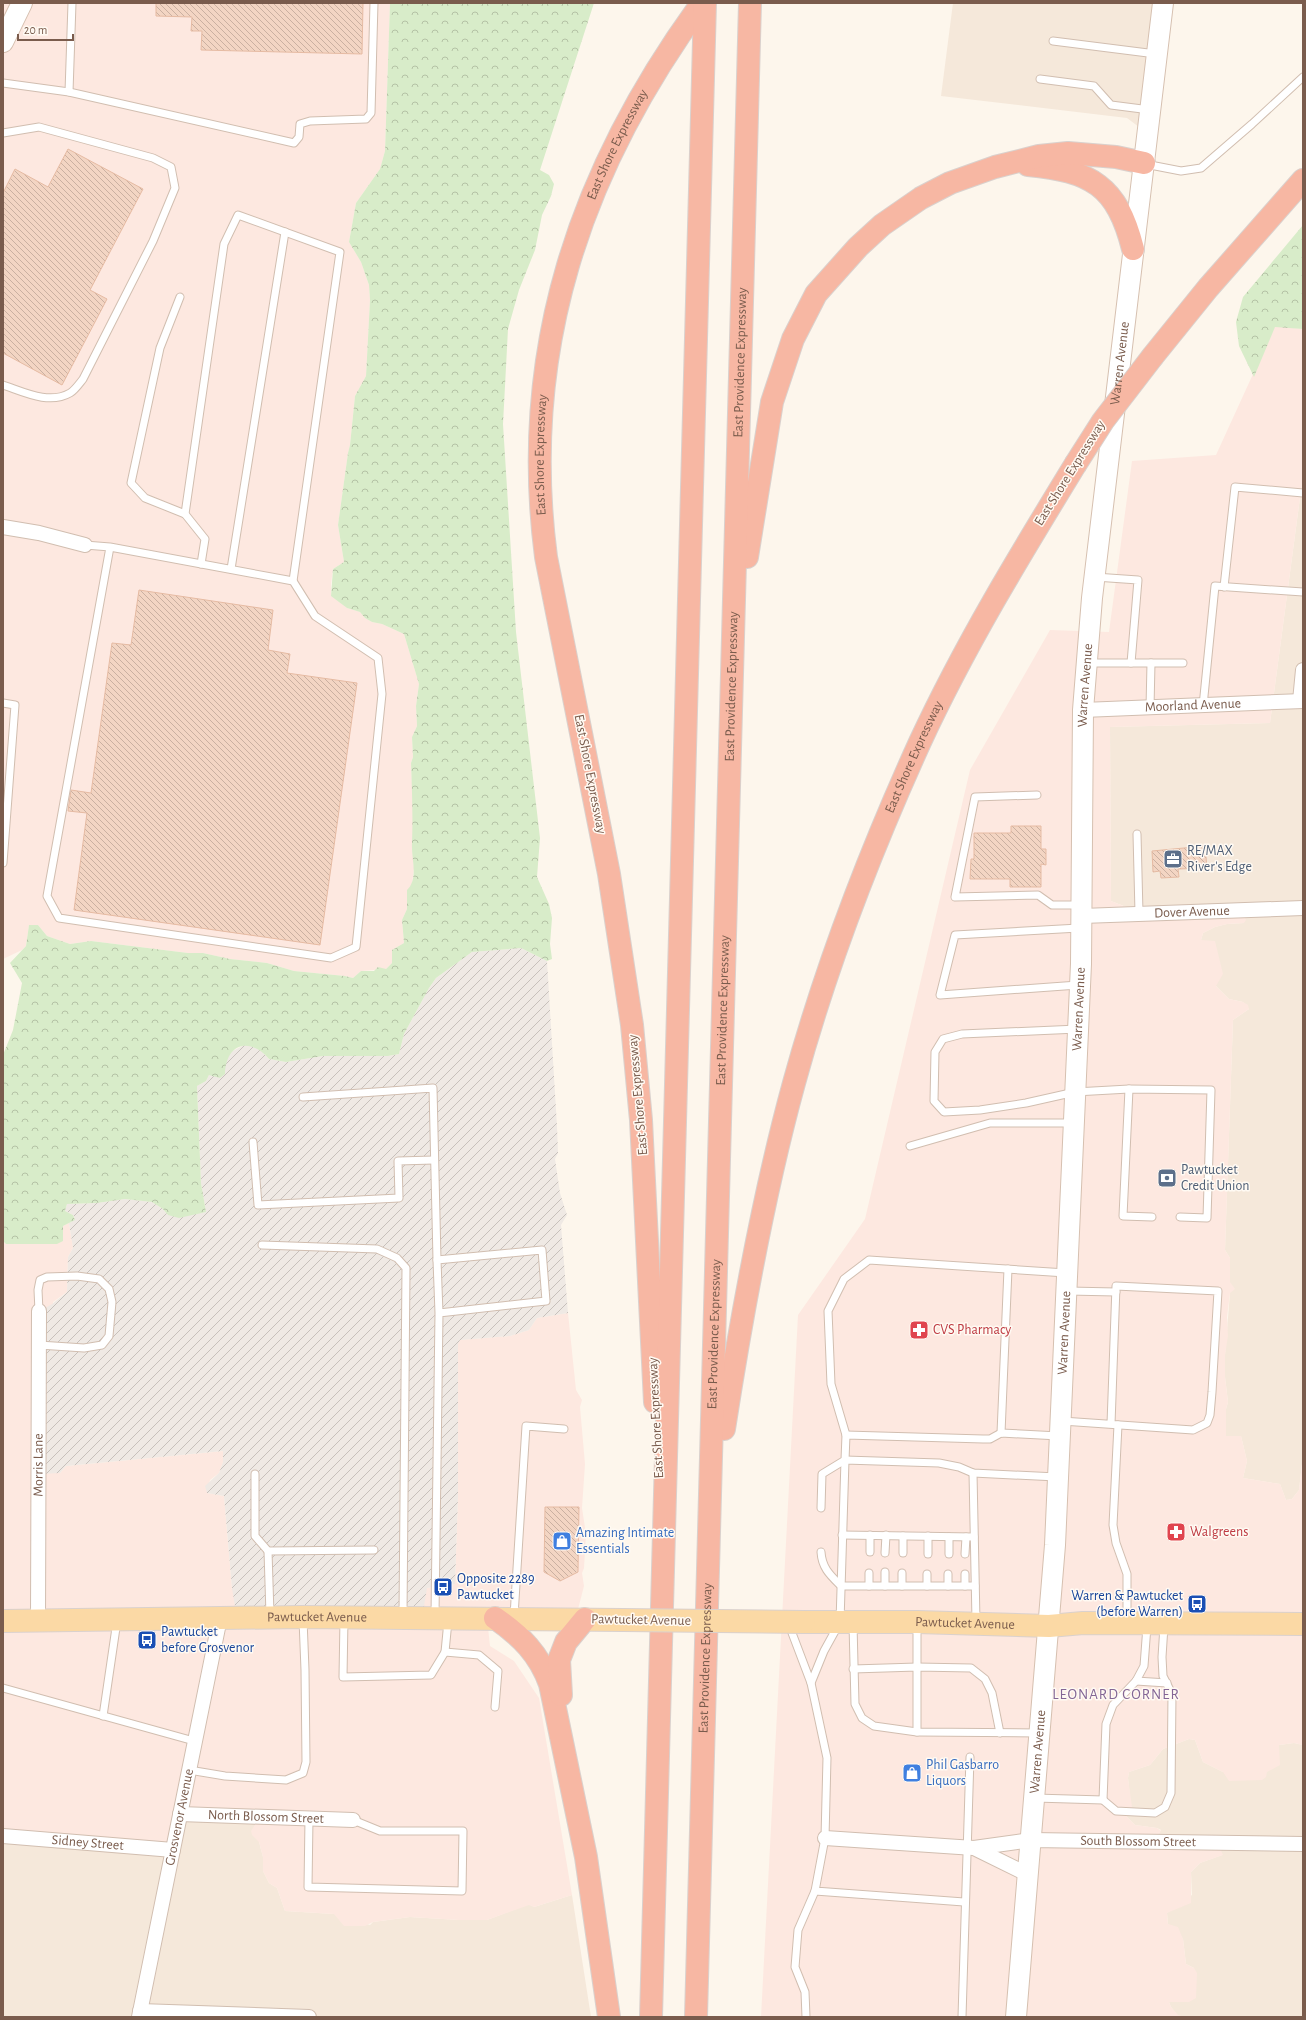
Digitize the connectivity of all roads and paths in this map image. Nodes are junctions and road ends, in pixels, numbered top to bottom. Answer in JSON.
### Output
{"nodes":[{"id":1,"x":22,"y":3,"type":"edge"},
{"id":2,"x":72,"y":3,"type":"edge"},
{"id":3,"x":374,"y":3,"type":"edge"},
{"id":4,"x":703,"y":3,"type":"edge"},
{"id":5,"x":750,"y":3,"type":"edge"},
{"id":6,"x":1163,"y":3,"type":"edge"},
{"id":7,"x":1053,"y":41,"type":"dead end"},
{"id":8,"x":3,"y":42,"type":"edge"},
{"id":9,"x":1156,"y":54,"type":"junction"},
{"id":10,"x":1303,"y":77,"type":"edge"},
{"id":11,"x":1040,"y":79,"type":"dead end"},
{"id":12,"x":3,"y":83,"type":"edge"},
{"id":13,"x":69,"y":92,"type":"junction"},
{"id":14,"x":1150,"y":110,"type":"junction"},
{"id":15,"x":3,"y":133,"type":"edge"},
{"id":16,"x":1144,"y":163,"type":"junction"},
{"id":17,"x":1011,"y":164,"type":"junction"},
{"id":18,"x":1303,"y":180,"type":"edge"},
{"id":19,"x":285,"y":232,"type":"junction"},
{"id":20,"x":1133,"y":249,"type":"junction"},
{"id":21,"x":180,"y":297,"type":"dead end"},
{"id":22,"x":3,"y":385,"type":"edge"},
{"id":23,"x":1303,"y":493,"type":"edge"},
{"id":24,"x":185,"y":514,"type":"junction"},
{"id":25,"x":3,"y":526,"type":"edge"},
{"id":26,"x":85,"y":545,"type":"joint"},
{"id":27,"x":110,"y":547,"type":"junction"},
{"id":28,"x":201,"y":564,"type":"junction"},
{"id":29,"x":231,"y":569,"type":"junction"},
{"id":30,"x":1094,"y":577,"type":"junction"},
{"id":31,"x":293,"y":580,"type":"junction"},
{"id":32,"x":1224,"y":587,"type":"junction"},
{"id":33,"x":1303,"y":592,"type":"edge"},
{"id":34,"x":733,"y":647,"type":"junction"},
{"id":35,"x":1086,"y":663,"type":"junction"},
{"id":36,"x":1131,"y":663,"type":"junction"},
{"id":37,"x":1152,"y":663,"type":"junction"},
{"id":38,"x":1183,"y":663,"type":"dead end"},
{"id":39,"x":1303,"y":670,"type":"edge"},
{"id":40,"x":1301,"y":701,"type":"edge"},
{"id":41,"x":3,"y":703,"type":"edge"},
{"id":42,"x":1203,"y":706,"type":"junction"},
{"id":43,"x":1150,"y":708,"type":"junction"},
{"id":44,"x":1083,"y":710,"type":"junction"},
{"id":45,"x":1037,"y":795,"type":"dead end"},
{"id":46,"x":1137,"y":834,"type":"dead end"},
{"id":47,"x":3,"y":863,"type":"edge"},
{"id":48,"x":1303,"y":908,"type":"edge"},
{"id":49,"x":1139,"y":913,"type":"junction"},
{"id":50,"x":1082,"y":916,"type":"junction"},
{"id":51,"x":1080,"y":985,"type":"junction"},
{"id":52,"x":1078,"y":1029,"type":"junction"},
{"id":53,"x":1129,"y":1089,"type":"junction"},
{"id":54,"x":1075,"y":1092,"type":"junction"},
{"id":55,"x":303,"y":1097,"type":"dead end"},
{"id":56,"x":1073,"y":1123,"type":"junction"},
{"id":57,"x":253,"y":1142,"type":"dead end"},
{"id":58,"x":910,"y":1146,"type":"dead end"},
{"id":59,"x":434,"y":1160,"type":"junction"},
{"id":60,"x":1152,"y":1217,"type":"dead end"},
{"id":61,"x":1180,"y":1217,"type":"dead end"},
{"id":62,"x":262,"y":1245,"type":"dead end"},
{"id":63,"x":437,"y":1260,"type":"junction"},
{"id":64,"x":1008,"y":1269,"type":"junction"},
{"id":65,"x":1066,"y":1282,"type":"junction"},
{"id":66,"x":1116,"y":1292,"type":"junction"},
{"id":67,"x":39,"y":1311,"type":"joint"},
{"id":68,"x":439,"y":1313,"type":"junction"},
{"id":69,"x":39,"y":1345,"type":"junction"},
{"id":70,"x":1115,"y":1425,"type":"junction"},
{"id":71,"x":1061,"y":1428,"type":"junction"},
{"id":72,"x":564,"y":1429,"type":"dead end"},
{"id":73,"x":1001,"y":1433,"type":"junction"},
{"id":74,"x":846,"y":1435,"type":"junction"},
{"id":75,"x":845,"y":1460,"type":"junction"},
{"id":76,"x":973,"y":1473,"type":"junction"},
{"id":77,"x":255,"y":1474,"type":"dead end"},
{"id":78,"x":1059,"y":1478,"type":"junction"},
{"id":79,"x":821,"y":1508,"type":"dead end"},
{"id":80,"x":710,"y":1522,"type":"junction"},
{"id":81,"x":842,"y":1535,"type":"junction"},
{"id":82,"x":870,"y":1535,"type":"junction"},
{"id":83,"x":886,"y":1535,"type":"junction"},
{"id":84,"x":904,"y":1536,"type":"junction"},
{"id":85,"x":928,"y":1536,"type":"junction"},
{"id":86,"x":949,"y":1537,"type":"junction"},
{"id":87,"x":966,"y":1537,"type":"junction"},
{"id":88,"x":974,"y":1537,"type":"junction"},
{"id":89,"x":374,"y":1550,"type":"dead end"},
{"id":90,"x":268,"y":1551,"type":"junction"},
{"id":91,"x":821,"y":1552,"type":"dead end"},
{"id":92,"x":870,"y":1552,"type":"dead end"},
{"id":93,"x":885,"y":1553,"type":"dead end"},
{"id":94,"x":903,"y":1553,"type":"dead end"},
{"id":95,"x":928,"y":1554,"type":"dead end"},
{"id":96,"x":949,"y":1554,"type":"dead end"},
{"id":97,"x":965,"y":1554,"type":"dead end"},
{"id":98,"x":885,"y":1572,"type":"dead end"},
{"id":99,"x":869,"y":1573,"type":"dead end"},
{"id":100,"x":902,"y":1573,"type":"dead end"},
{"id":101,"x":927,"y":1574,"type":"dead end"},
{"id":102,"x":948,"y":1574,"type":"dead end"},
{"id":103,"x":965,"y":1574,"type":"dead end"},
{"id":104,"x":663,"y":1583,"type":"junction"},
{"id":105,"x":841,"y":1586,"type":"junction"},
{"id":106,"x":869,"y":1586,"type":"junction"},
{"id":107,"x":885,"y":1586,"type":"junction"},
{"id":108,"x":902,"y":1586,"type":"junction"},
{"id":109,"x":927,"y":1586,"type":"junction"},
{"id":110,"x":948,"y":1586,"type":"junction"},
{"id":111,"x":965,"y":1586,"type":"junction"},
{"id":112,"x":974,"y":1586,"type":"junction"},
{"id":113,"x":270,"y":1617,"type":"junction"},
{"id":114,"x":302,"y":1617,"type":"junction"},
{"id":115,"x":344,"y":1617,"type":"junction"},
{"id":116,"x":403,"y":1617,"type":"junction"},
{"id":117,"x":220,"y":1618,"type":"junction"},
{"id":118,"x":442,"y":1618,"type":"junction"},
{"id":119,"x":504,"y":1618,"type":"junction"},
{"id":120,"x":117,"y":1619,"type":"junction"},
{"id":121,"x":585,"y":1619,"type":"junction"},
{"id":122,"x":38,"y":1620,"type":"junction"},
{"id":123,"x":3,"y":1621,"type":"edge"},
{"id":124,"x":796,"y":1621,"type":"junction"},
{"id":125,"x":846,"y":1622,"type":"junction"},
{"id":126,"x":917,"y":1622,"type":"junction"},
{"id":127,"x":976,"y":1623,"type":"junction"},
{"id":128,"x":1146,"y":1624,"type":"junction"},
{"id":129,"x":1303,"y":1624,"type":"edge"},
{"id":130,"x":1049,"y":1626,"type":"junction"},
{"id":131,"x":445,"y":1652,"type":"junction"},
{"id":132,"x":917,"y":1667,"type":"junction"},
{"id":133,"x":853,"y":1669,"type":"junction"},
{"id":134,"x":1136,"y":1681,"type":"junction"},
{"id":135,"x":811,"y":1683,"type":"junction"},
{"id":136,"x":1167,"y":1683,"type":"junction"},
{"id":137,"x":3,"y":1688,"type":"edge"},
{"id":138,"x":495,"y":1707,"type":"dead end"},
{"id":139,"x":102,"y":1716,"type":"junction"},
{"id":140,"x":917,"y":1732,"type":"junction"},
{"id":141,"x":1000,"y":1733,"type":"junction"},
{"id":142,"x":1040,"y":1733,"type":"junction"},
{"id":143,"x":194,"y":1742,"type":"junction"},
{"id":144,"x":970,"y":1757,"type":"dead end"},
{"id":145,"x":566,"y":1760,"type":"junction"},
{"id":146,"x":189,"y":1770,"type":"junction"},
{"id":147,"x":1035,"y":1798,"type":"junction"},
{"id":148,"x":1103,"y":1800,"type":"junction"},
{"id":149,"x":180,"y":1814,"type":"junction"},
{"id":150,"x":309,"y":1819,"type":"junction"},
{"id":151,"x":353,"y":1820,"type":"joint"},
{"id":152,"x":3,"y":1836,"type":"edge"},
{"id":153,"x":826,"y":1838,"type":"junction"},
{"id":154,"x":1031,"y":1840,"type":"junction"},
{"id":155,"x":1303,"y":1844,"type":"edge"},
{"id":156,"x":970,"y":1848,"type":"junction"},
{"id":157,"x":173,"y":1850,"type":"junction"},
{"id":158,"x":1029,"y":1874,"type":"junction"},
{"id":159,"x":815,"y":1891,"type":"junction"},
{"id":160,"x":964,"y":1902,"type":"junction"},
{"id":161,"x":139,"y":2014,"type":"edge"},
{"id":162,"x":309,"y":2017,"type":"edge"},
{"id":163,"x":609,"y":2017,"type":"edge"},
{"id":164,"x":651,"y":2017,"type":"edge"},
{"id":165,"x":698,"y":2017,"type":"edge"},
{"id":166,"x":806,"y":2017,"type":"edge"},
{"id":167,"x":962,"y":2017,"type":"edge"},
{"id":168,"x":1016,"y":2017,"type":"edge"}],
"edges":[{"from":1,"to":8,"type":"main road"},
{"from":2,"to":13,"type":"lane"},
{"from":3,"to":13,"type":"lane"},
{"from":4,"to":104,"type":"highway"},
{"from":4,"to":104,"type":"highway","name":"East Shore Expressway"},
{"from":5,"to":34,"type":"highway","name":"East Providence Expressway"},
{"from":6,"to":9,"type":"main road","name":"Warren Avenue"},
{"from":7,"to":9,"type":"lane"},
{"from":9,"to":14,"type":"main road","name":"Warren Avenue"},
{"from":10,"to":16,"type":"lane"},
{"from":11,"to":14,"type":"lane"},
{"from":12,"to":13,"type":"lane"},
{"from":14,"to":16,"type":"main road","name":"Warren Avenue"},
{"from":15,"to":22,"type":"lane"},
{"from":16,"to":17,"type":"highway"},
{"from":16,"to":20,"type":"main road","name":"Warren Avenue"},
{"from":17,"to":20,"type":"highway"},
{"from":17,"to":34,"type":"highway"},
{"from":18,"to":80,"type":"highway","name":"East Shore Expressway","bridge":true},
{"from":19,"to":24,"type":"lane"},
{"from":19,"to":29,"type":"lane"},
{"from":19,"to":31,"type":"lane"},
{"from":20,"to":30,"type":"main road","name":"Warren Avenue"},
{"from":21,"to":24,"type":"lane"},
{"from":23,"to":32,"type":"lane"},
{"from":24,"to":28,"type":"lane"},
{"from":25,"to":26,"type":"street"},
{"from":26,"to":27,"type":"lane"},
{"from":27,"to":28,"type":"lane"},
{"from":27,"to":31,"type":"lane"},
{"from":28,"to":29,"type":"lane"},
{"from":29,"to":31,"type":"lane"},
{"from":30,"to":35,"type":"main road","name":"Warren Avenue"},
{"from":30,"to":36,"type":"lane"},
{"from":32,"to":33,"type":"lane"},
{"from":32,"to":42,"type":"lane"},
{"from":34,"to":80,"type":"highway","name":"East Providence Expressway"},
{"from":35,"to":36,"type":"lane"},
{"from":35,"to":44,"type":"main road","name":"Warren Avenue"},
{"from":36,"to":37,"type":"lane"},
{"from":37,"to":38,"type":"lane"},
{"from":37,"to":43,"type":"lane"},
{"from":39,"to":40,"type":"street"},
{"from":40,"to":42,"type":"street","name":"Moorland Avenue"},
{"from":41,"to":47,"type":"lane"},
{"from":42,"to":43,"type":"street","name":"Moorland Avenue"},
{"from":43,"to":44,"type":"street","name":"Moorland Avenue"},
{"from":44,"to":50,"type":"main road","name":"Warren Avenue"},
{"from":45,"to":50,"type":"lane"},
{"from":46,"to":49,"type":"lane"},
{"from":48,"to":49,"type":"street","name":"Dover Avenue"},
{"from":49,"to":50,"type":"street","name":"Dover Avenue"},
{"from":50,"to":51,"type":"main road","name":"Warren Avenue"},
{"from":50,"to":51,"type":"lane"},
{"from":51,"to":52,"type":"main road","name":"Warren Avenue"},
{"from":52,"to":54,"type":"main road","name":"Warren Avenue"},
{"from":52,"to":54,"type":"lane"},
{"from":53,"to":54,"type":"lane"},
{"from":53,"to":60,"type":"lane"},
{"from":53,"to":61,"type":"lane"},
{"from":54,"to":56,"type":"main road","name":"Warren Avenue"},
{"from":55,"to":59,"type":"lane"},
{"from":56,"to":58,"type":"lane"},
{"from":56,"to":65,"type":"main road","name":"Warren Avenue"},
{"from":57,"to":59,"type":"lane"},
{"from":59,"to":63,"type":"lane"},
{"from":62,"to":116,"type":"lane"},
{"from":63,"to":68,"type":"lane"},
{"from":63,"to":68,"type":"lane"},
{"from":64,"to":65,"type":"lane"},
{"from":64,"to":73,"type":"lane"},
{"from":64,"to":74,"type":"lane"},
{"from":65,"to":66,"type":"lane"},
{"from":65,"to":71,"type":"main road","name":"Warren Avenue"},
{"from":66,"to":70,"type":"lane"},
{"from":66,"to":70,"type":"lane"},
{"from":67,"to":69,"type":"street","name":"Morris Lane"},
{"from":67,"to":69,"type":"lane"},
{"from":68,"to":118,"type":"lane"},
{"from":69,"to":122,"type":"street","name":"Morris Lane"},
{"from":70,"to":71,"type":"lane"},
{"from":70,"to":128,"type":"lane"},
{"from":71,"to":73,"type":"lane"},
{"from":71,"to":78,"type":"main road","name":"Warren Avenue"},
{"from":72,"to":119,"type":"lane"},
{"from":73,"to":74,"type":"lane"},
{"from":74,"to":75,"type":"lane"},
{"from":75,"to":76,"type":"lane"},
{"from":75,"to":79,"type":"lane"},
{"from":75,"to":81,"type":"lane"},
{"from":76,"to":78,"type":"lane"},
{"from":76,"to":88,"type":"lane"},
{"from":77,"to":90,"type":"lane"},
{"from":78,"to":130,"type":"main road","name":"Warren Avenue"},
{"from":80,"to":165,"type":"highway","name":"East Providence Expressway"},
{"from":81,"to":82,"type":"lane"},
{"from":81,"to":105,"type":"lane"},
{"from":82,"to":83,"type":"lane"},
{"from":82,"to":92,"type":"lane"},
{"from":83,"to":84,"type":"lane"},
{"from":83,"to":93,"type":"lane"},
{"from":84,"to":85,"type":"lane"},
{"from":84,"to":94,"type":"lane"},
{"from":85,"to":86,"type":"lane"},
{"from":85,"to":95,"type":"lane"},
{"from":86,"to":87,"type":"lane"},
{"from":86,"to":96,"type":"lane"},
{"from":87,"to":88,"type":"lane"},
{"from":87,"to":97,"type":"lane"},
{"from":88,"to":112,"type":"lane"},
{"from":89,"to":90,"type":"lane"},
{"from":90,"to":113,"type":"lane"},
{"from":91,"to":105,"type":"lane"},
{"from":98,"to":107,"type":"lane"},
{"from":99,"to":106,"type":"lane"},
{"from":100,"to":108,"type":"lane"},
{"from":101,"to":109,"type":"lane"},
{"from":102,"to":110,"type":"lane"},
{"from":103,"to":111,"type":"lane"},
{"from":104,"to":164,"type":"highway"},
{"from":105,"to":106,"type":"lane"},
{"from":105,"to":125,"type":"lane"},
{"from":106,"to":107,"type":"lane"},
{"from":107,"to":108,"type":"lane"},
{"from":108,"to":109,"type":"lane"},
{"from":109,"to":110,"type":"lane"},
{"from":110,"to":111,"type":"lane"},
{"from":111,"to":112,"type":"lane"},
{"from":112,"to":127,"type":"lane"},
{"from":113,"to":114,"type":"main road","name":"Pawtucket Avenue"},
{"from":113,"to":117,"type":"main road","name":"Pawtucket Avenue"},
{"from":114,"to":115,"type":"main road","name":"Pawtucket Avenue"},
{"from":114,"to":146,"type":"lane"},
{"from":115,"to":116,"type":"main road","name":"Pawtucket Avenue"},
{"from":115,"to":131,"type":"lane"},
{"from":116,"to":118,"type":"main road","name":"Pawtucket Avenue"},
{"from":117,"to":120,"type":"main road","name":"Pawtucket Avenue"},
{"from":117,"to":143,"type":"street","name":"Grosvenor Avenue"},
{"from":118,"to":119,"type":"main road","name":"Pawtucket Avenue"},
{"from":118,"to":131,"type":"lane"},
{"from":119,"to":121,"type":"main road","name":"Pawtucket Avenue"},
{"from":119,"to":145,"type":"highway"},
{"from":120,"to":122,"type":"main road","name":"Pawtucket Avenue"},
{"from":120,"to":139,"type":"lane"},
{"from":121,"to":124,"type":"main road","name":"Pawtucket Avenue","bridge":true},
{"from":121,"to":145,"type":"highway"},
{"from":122,"to":123,"type":"main road","name":"Pawtucket Avenue"},
{"from":124,"to":125,"type":"main road","name":"Pawtucket Avenue"},
{"from":124,"to":135,"type":"lane"},
{"from":125,"to":126,"type":"main road","name":"Pawtucket Avenue"},
{"from":125,"to":133,"type":"lane"},
{"from":125,"to":135,"type":"lane"},
{"from":126,"to":127,"type":"main road","name":"Pawtucket Avenue"},
{"from":126,"to":132,"type":"lane"},
{"from":127,"to":130,"type":"main road","name":"Pawtucket Avenue"},
{"from":128,"to":129,"type":"main road","name":"Pawtucket Avenue"},
{"from":128,"to":130,"type":"main road","name":"Pawtucket Avenue"},
{"from":128,"to":134,"type":"lane"},
{"from":128,"to":136,"type":"lane"},
{"from":130,"to":142,"type":"main road","name":"Warren Avenue"},
{"from":131,"to":138,"type":"lane"},
{"from":132,"to":133,"type":"lane"},
{"from":132,"to":140,"type":"lane"},
{"from":132,"to":141,"type":"lane"},
{"from":133,"to":140,"type":"lane"},
{"from":134,"to":136,"type":"lane"},
{"from":134,"to":148,"type":"lane"},
{"from":135,"to":153,"type":"lane"},
{"from":136,"to":148,"type":"lane"},
{"from":137,"to":139,"type":"lane"},
{"from":139,"to":143,"type":"lane"},
{"from":140,"to":141,"type":"lane"},
{"from":141,"to":142,"type":"lane"},
{"from":142,"to":147,"type":"main road","name":"Warren Avenue"},
{"from":143,"to":146,"type":"street","name":"Grosvenor Avenue"},
{"from":144,"to":156,"type":"lane"},
{"from":145,"to":163,"type":"highway"},
{"from":146,"to":149,"type":"street","name":"Grosvenor Avenue"},
{"from":147,"to":148,"type":"lane"},
{"from":147,"to":154,"type":"main road","name":"Warren Avenue"},
{"from":149,"to":150,"type":"street","name":"North Blossom Street"},
{"from":149,"to":157,"type":"street","name":"Grosvenor Avenue"},
{"from":150,"to":151,"type":"street","name":"North Blossom Street"},
{"from":150,"to":151,"type":"lane"},
{"from":152,"to":157,"type":"street","name":"Sidney Street"},
{"from":153,"to":156,"type":"street","name":"South Blossom Street"},
{"from":153,"to":159,"type":"lane"},
{"from":154,"to":155,"type":"street","name":"South Blossom Street"},
{"from":154,"to":156,"type":"street","name":"South Blossom Street"},
{"from":154,"to":158,"type":"main road","name":"Warren Avenue"},
{"from":156,"to":158,"type":"street","name":"South Blossom Street"},
{"from":156,"to":160,"type":"lane"},
{"from":157,"to":161,"type":"street","name":"Grosvenor Avenue"},
{"from":158,"to":168,"type":"main road","name":"Warren Avenue"},
{"from":159,"to":160,"type":"lane"},
{"from":159,"to":166,"type":"lane"},
{"from":160,"to":167,"type":"lane"},
{"from":161,"to":162,"type":"street"}]}
